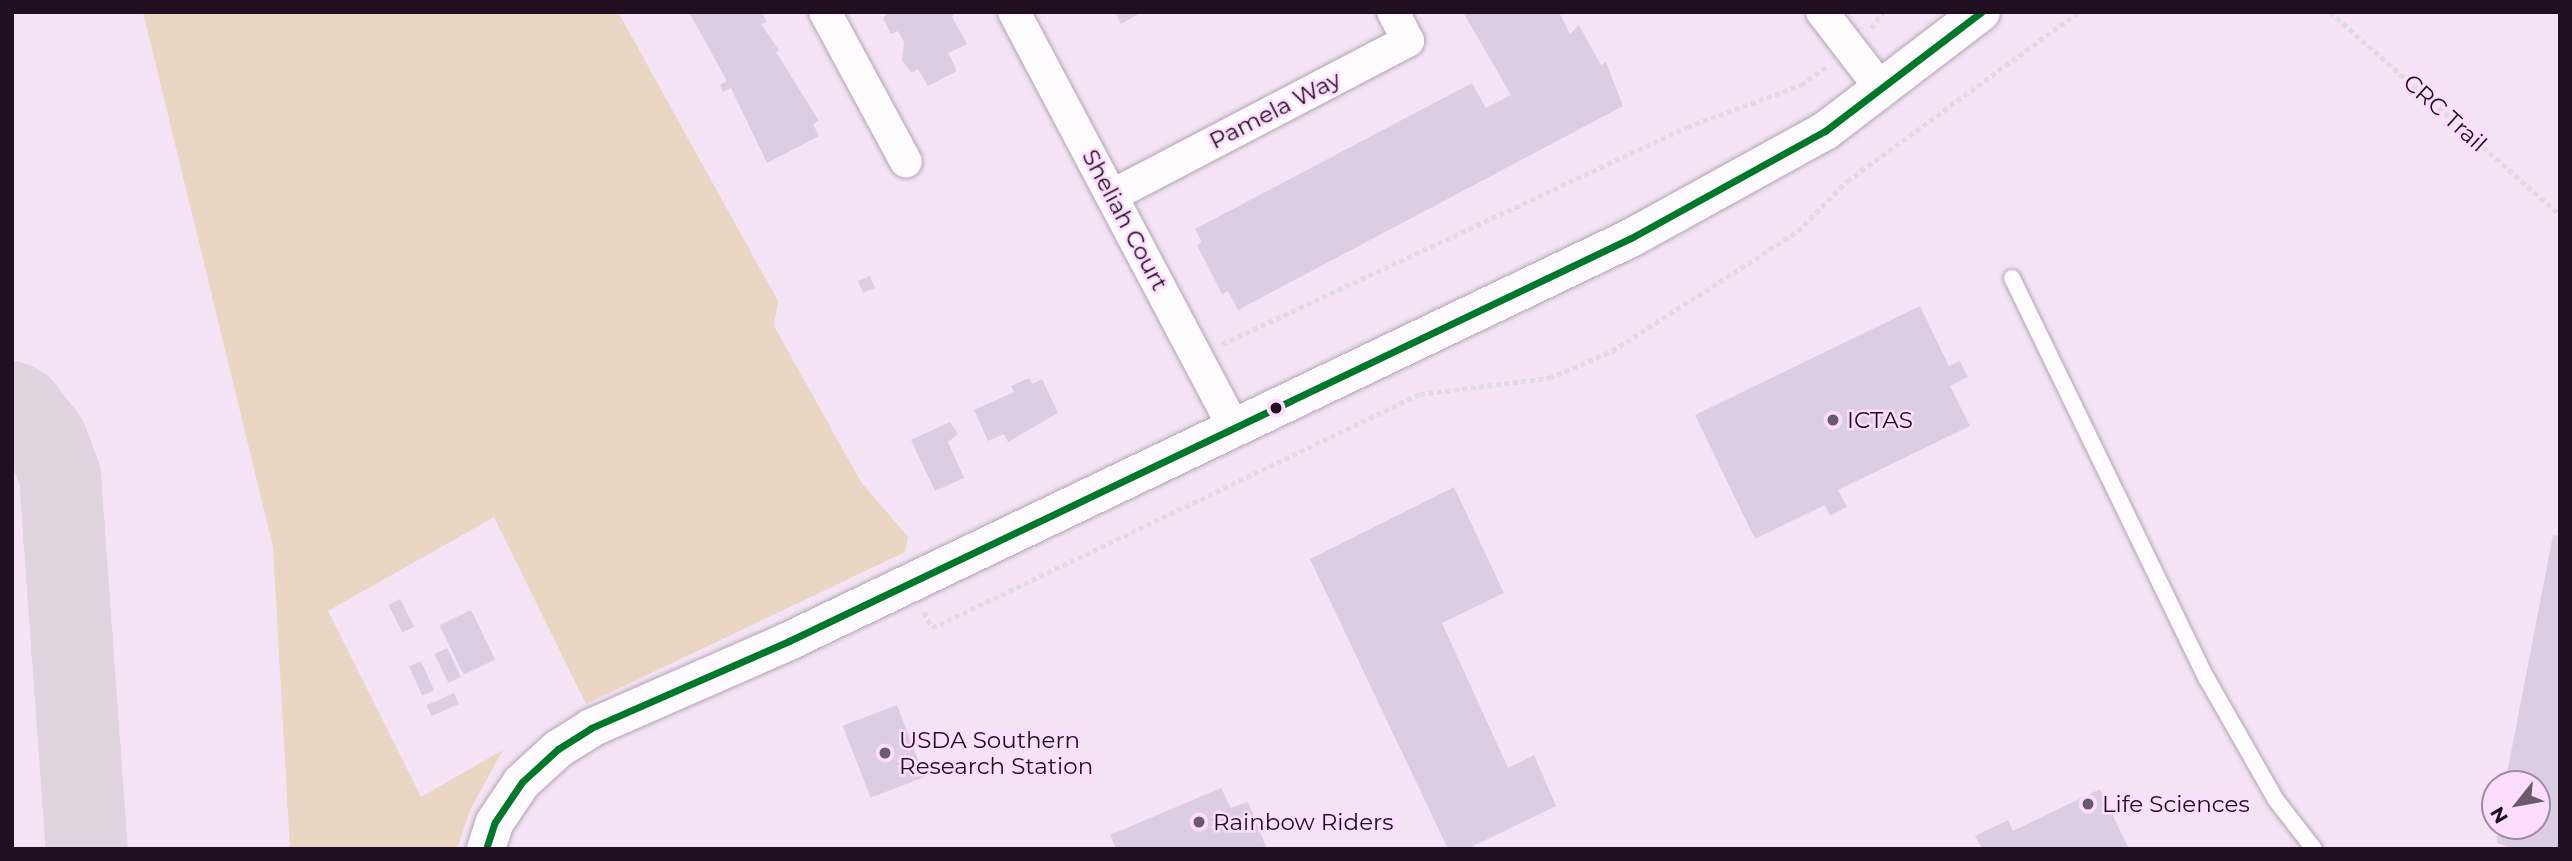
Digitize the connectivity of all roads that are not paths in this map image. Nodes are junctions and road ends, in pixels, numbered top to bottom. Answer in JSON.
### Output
{"nodes":[{"id":1,"x":825,"y":12,"type":"edge"},
{"id":2,"x":1014,"y":12,"type":"edge"},
{"id":3,"x":1392,"y":12,"type":"edge"},
{"id":4,"x":1822,"y":12,"type":"edge"},
{"id":5,"x":1981,"y":12,"type":"edge"},
{"id":6,"x":1882,"y":90,"type":"junction"},
{"id":7,"x":906,"y":162,"type":"dead end"},
{"id":8,"x":1113,"y":195,"type":"junction"},
{"id":9,"x":2012,"y":278,"type":"dead end"},
{"id":10,"x":1234,"y":428,"type":"junction"},
{"id":11,"x":486,"y":849,"type":"edge"},
{"id":12,"x":2314,"y":849,"type":"edge"}],
"edges":[{"from":1,"to":7,"type":"street"},
{"from":2,"to":8,"type":"street","name":"Sheliah Court"},
{"from":3,"to":8,"type":"street","name":"Pamela Way"},
{"from":4,"to":6,"type":"street"},
{"from":5,"to":6,"type":"main road"},
{"from":6,"to":10,"type":"main road"},
{"from":8,"to":10,"type":"street","name":"Sheliah Court"},
{"from":9,"to":12,"type":"lane"},
{"from":10,"to":11,"type":"main road"}]}
